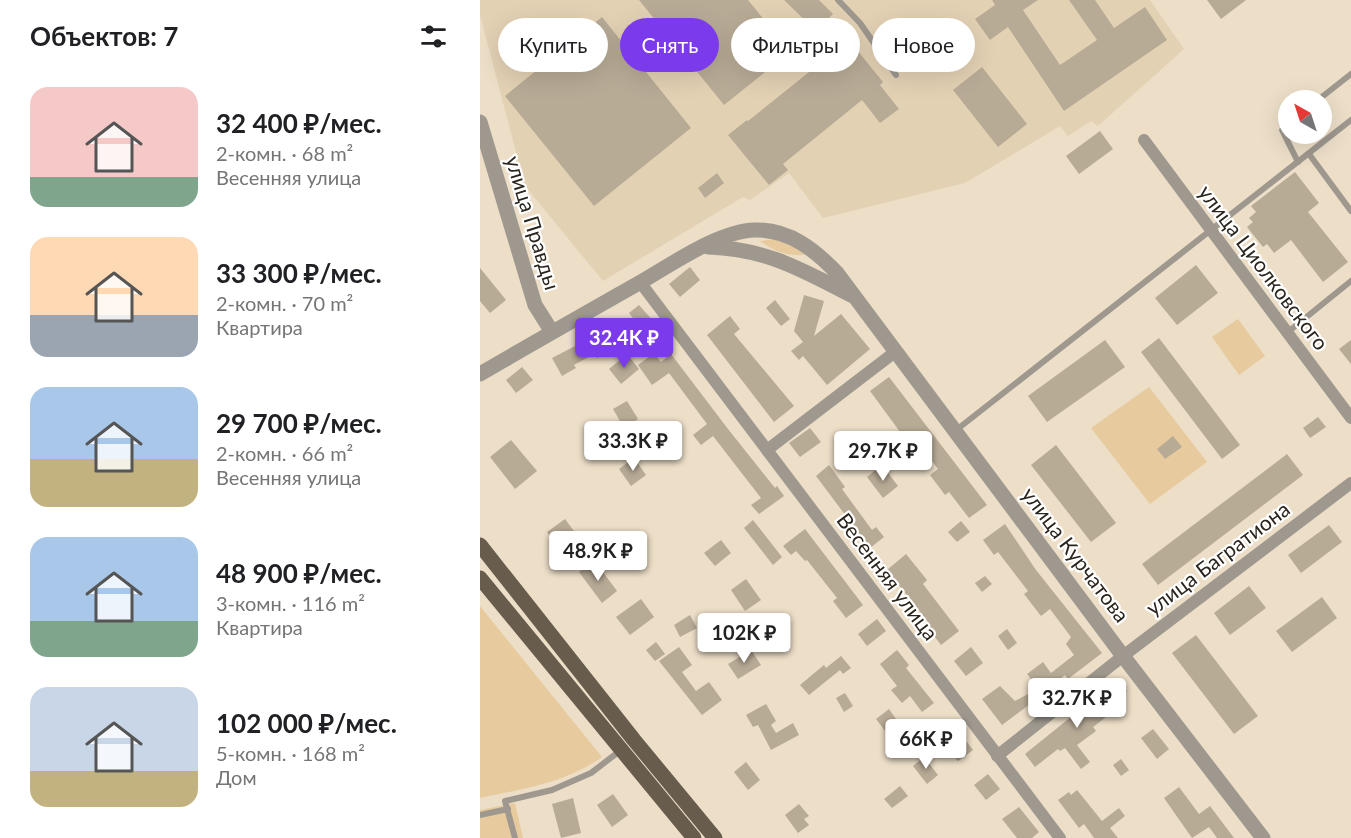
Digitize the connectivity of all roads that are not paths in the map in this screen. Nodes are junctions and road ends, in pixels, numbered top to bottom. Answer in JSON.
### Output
{"nodes":[{"id":1,"x":838,"y":0,"type":"edge"},
{"id":2,"x":1351,"y":74,"type":"edge"},
{"id":3,"x":897,"y":75,"type":"dead end"},
{"id":4,"x":1331,"y":90,"type":"edge"},
{"id":5,"x":1351,"y":120,"type":"edge"},
{"id":6,"x":480,"y":122,"type":"edge"},
{"id":7,"x":1144,"y":140,"type":"dead end"},
{"id":8,"x":1289,"y":144,"type":"edge"},
{"id":9,"x":1309,"y":154,"type":"junction"},
{"id":10,"x":1298,"y":162,"type":"junction"},
{"id":11,"x":1351,"y":211,"type":"edge"},
{"id":12,"x":1211,"y":231,"type":"junction"},
{"id":13,"x":701,"y":247,"type":"junction"},
{"id":14,"x":1351,"y":281,"type":"edge"},
{"id":15,"x":640,"y":282,"type":"junction"},
{"id":16,"x":853,"y":297,"type":"junction"},
{"id":17,"x":552,"y":332,"type":"junction"},
{"id":18,"x":1287,"y":333,"type":"junction"},
{"id":19,"x":895,"y":351,"type":"junction"},
{"id":20,"x":480,"y":374,"type":"edge"},
{"id":21,"x":1351,"y":418,"type":"edge"},
{"id":22,"x":955,"y":431,"type":"junction"},
{"id":23,"x":767,"y":450,"type":"junction"},
{"id":24,"x":1351,"y":483,"type":"edge"},
{"id":25,"x":480,"y":545,"type":"edge"},
{"id":26,"x":480,"y":578,"type":"edge"},
{"id":27,"x":1123,"y":656,"type":"junction"},
{"id":28,"x":622,"y":750,"type":"junction"},
{"id":29,"x":997,"y":756,"type":"junction"},
{"id":30,"x":508,"y":809,"type":"junction"},
{"id":31,"x":480,"y":815,"type":"edge"},
{"id":32,"x":515,"y":838,"type":"edge"},
{"id":33,"x":694,"y":838,"type":"edge"},
{"id":34,"x":715,"y":838,"type":"edge"},
{"id":35,"x":1060,"y":838,"type":"edge"},
{"id":36,"x":1263,"y":838,"type":"edge"}],
"edges":[{"from":1,"to":3,"type":"lane"},
{"from":2,"to":4,"type":"lane"},
{"from":5,"to":9,"type":"lane"},
{"from":6,"to":17,"type":"street","name":"улица Правды"},
{"from":7,"to":12,"type":"street","name":"улица Циолковского"},
{"from":8,"to":10,"type":"lane"},
{"from":9,"to":10,"type":"lane"},
{"from":9,"to":11,"type":"lane"},
{"from":10,"to":12,"type":"lane"},
{"from":12,"to":18,"type":"street","name":"улица Циолковского"},
{"from":12,"to":22,"type":"lane"},
{"from":13,"to":15,"type":"street"},
{"from":13,"to":16,"type":"street","name":"улица Курчатова"},
{"from":13,"to":16,"type":"street","name":"улица Курчатова"},
{"from":14,"to":18,"type":"lane"},
{"from":15,"to":17,"type":"street"},
{"from":15,"to":23,"type":"street","name":"Весенняя улица"},
{"from":16,"to":19,"type":"street","name":"улица Курчатова"},
{"from":17,"to":20,"type":"street"},
{"from":18,"to":21,"type":"street","name":"улица Циолковского"},
{"from":19,"to":22,"type":"street","name":"улица Курчатова"},
{"from":19,"to":23,"type":"street"},
{"from":22,"to":27,"type":"street","name":"улица Курчатова"},
{"from":23,"to":29,"type":"street","name":"Весенняя улица"},
{"from":24,"to":27,"type":"street","name":"улица Багратиона"},
{"from":25,"to":34,"type":"main road"},
{"from":26,"to":28,"type":"main road"},
{"from":27,"to":29,"type":"street","name":"улица Багратиона"},
{"from":27,"to":36,"type":"street","name":"улица Курчатова"},
{"from":28,"to":30,"type":"lane"},
{"from":28,"to":33,"type":"main road"},
{"from":29,"to":35,"type":"street","name":"Весенняя улица"},
{"from":30,"to":31,"type":"lane"},
{"from":30,"to":32,"type":"lane"}]}
